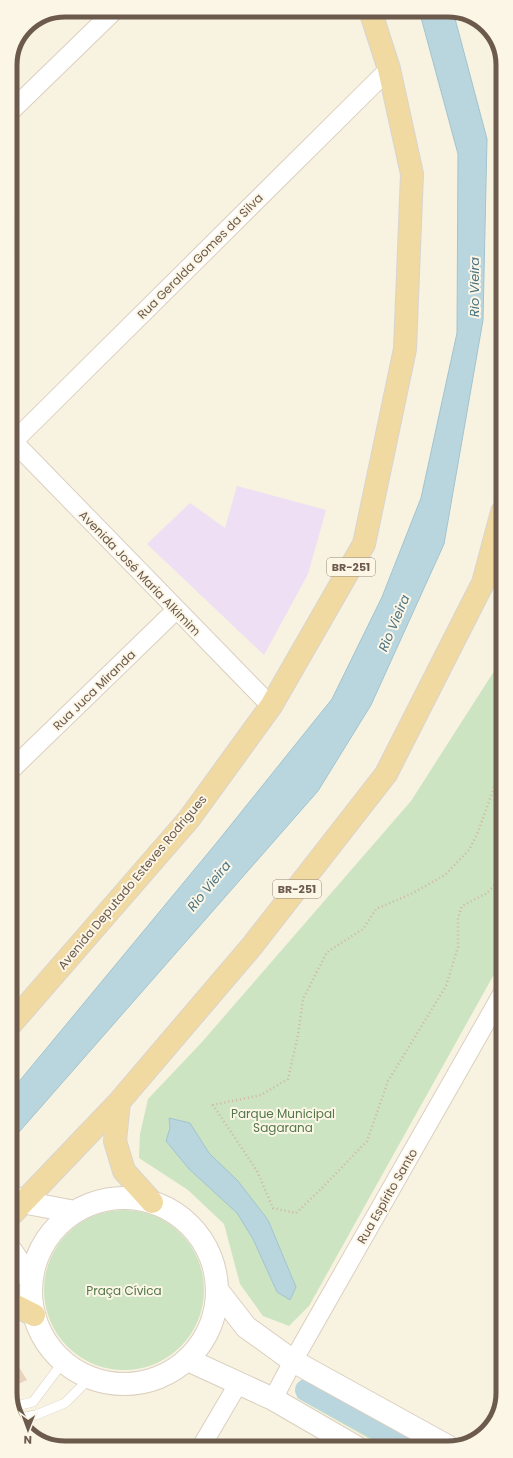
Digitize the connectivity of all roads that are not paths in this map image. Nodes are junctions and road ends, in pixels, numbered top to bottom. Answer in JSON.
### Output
{"nodes":[{"id":1,"x":107,"y":17,"type":"edge"},
{"id":2,"x":372,"y":17,"type":"edge"},
{"id":3,"x":389,"y":69,"type":"junction"},
{"id":4,"x":17,"y":105,"type":"edge"},
{"id":5,"x":17,"y":435,"type":"edge"},
{"id":6,"x":17,"y":447,"type":"edge"},
{"id":7,"x":496,"y":535,"type":"edge"},
{"id":8,"x":176,"y":610,"type":"junction"},
{"id":9,"x":271,"y":706,"type":"junction"},
{"id":10,"x":17,"y":764,"type":"edge"},
{"id":11,"x":496,"y":1004,"type":"edge"},
{"id":12,"x":17,"y":1017,"type":"edge"},
{"id":13,"x":119,"y":1102,"type":"junction"},
{"id":14,"x":17,"y":1202,"type":"edge"},
{"id":15,"x":152,"y":1202,"type":"junction"},
{"id":16,"x":17,"y":1204,"type":"edge"},
{"id":17,"x":75,"y":1212,"type":"junction"},
{"id":18,"x":17,"y":1260,"type":"edge"},
{"id":19,"x":31,"y":1281,"type":"junction"},
{"id":20,"x":218,"y":1291,"type":"junction"},
{"id":21,"x":17,"y":1306,"type":"edge"},
{"id":22,"x":34,"y":1315,"type":"junction"},
{"id":23,"x":188,"y":1360,"type":"junction"},
{"id":24,"x":292,"y":1361,"type":"junction"},
{"id":25,"x":63,"y":1362,"type":"junction"},
{"id":26,"x":90,"y":1378,"type":"junction"},
{"id":27,"x":238,"y":1384,"type":"junction"},
{"id":28,"x":273,"y":1399,"type":"junction"},
{"id":29,"x":19,"y":1405,"type":"edge"},
{"id":30,"x":23,"y":1417,"type":"edge"},
{"id":31,"x":205,"y":1441,"type":"edge"},
{"id":32,"x":347,"y":1441,"type":"edge"},
{"id":33,"x":438,"y":1441,"type":"edge"}],
"edges":[{"from":1,"to":4,"type":"street"},
{"from":2,"to":3,"type":"main road","name":"Avenida Deputado Esteves Rodrigues","number":"BR-251"},
{"from":3,"to":5,"type":"street","name":"Rua Geralda Gomes da Silva"},
{"from":3,"to":9,"type":"main road","name":"Avenida Deputado Esteves Rodrigues","number":"BR-251"},
{"from":6,"to":8,"type":"street","name":"Avenida José Maria Alkimim"},
{"from":7,"to":13,"type":"main road","number":"BR-251"},
{"from":8,"to":9,"type":"street","name":"Avenida José Maria Alkimim"},
{"from":8,"to":10,"type":"street","name":"Rua Juca Miranda"},
{"from":9,"to":12,"type":"main road","name":"Avenida Deputado Esteves Rodrigues","number":"BR-251"},
{"from":11,"to":24,"type":"street","name":"Rua Espírito Santo"},
{"from":13,"to":14,"type":"main road","number":"BR-251"},
{"from":13,"to":15,"type":"main road"},
{"from":15,"to":17,"type":"street"},
{"from":15,"to":20,"type":"street"},
{"from":16,"to":17,"type":"street"},
{"from":17,"to":19,"type":"street"},
{"from":18,"to":19,"type":"street"},
{"from":19,"to":22,"type":"street"},
{"from":20,"to":23,"type":"street"},
{"from":20,"to":24,"type":"street"},
{"from":21,"to":22,"type":"main road"},
{"from":22,"to":25,"type":"street"},
{"from":23,"to":26,"type":"street"},
{"from":23,"to":27,"type":"street"},
{"from":24,"to":28,"type":"street","name":"Rua Espírito Santo"},
{"from":24,"to":33,"type":"street"},
{"from":25,"to":26,"type":"street"},
{"from":25,"to":29,"type":"lane"},
{"from":26,"to":30,"type":"lane"},
{"from":27,"to":28,"type":"street"},
{"from":27,"to":31,"type":"street"},
{"from":28,"to":32,"type":"street"}]}
